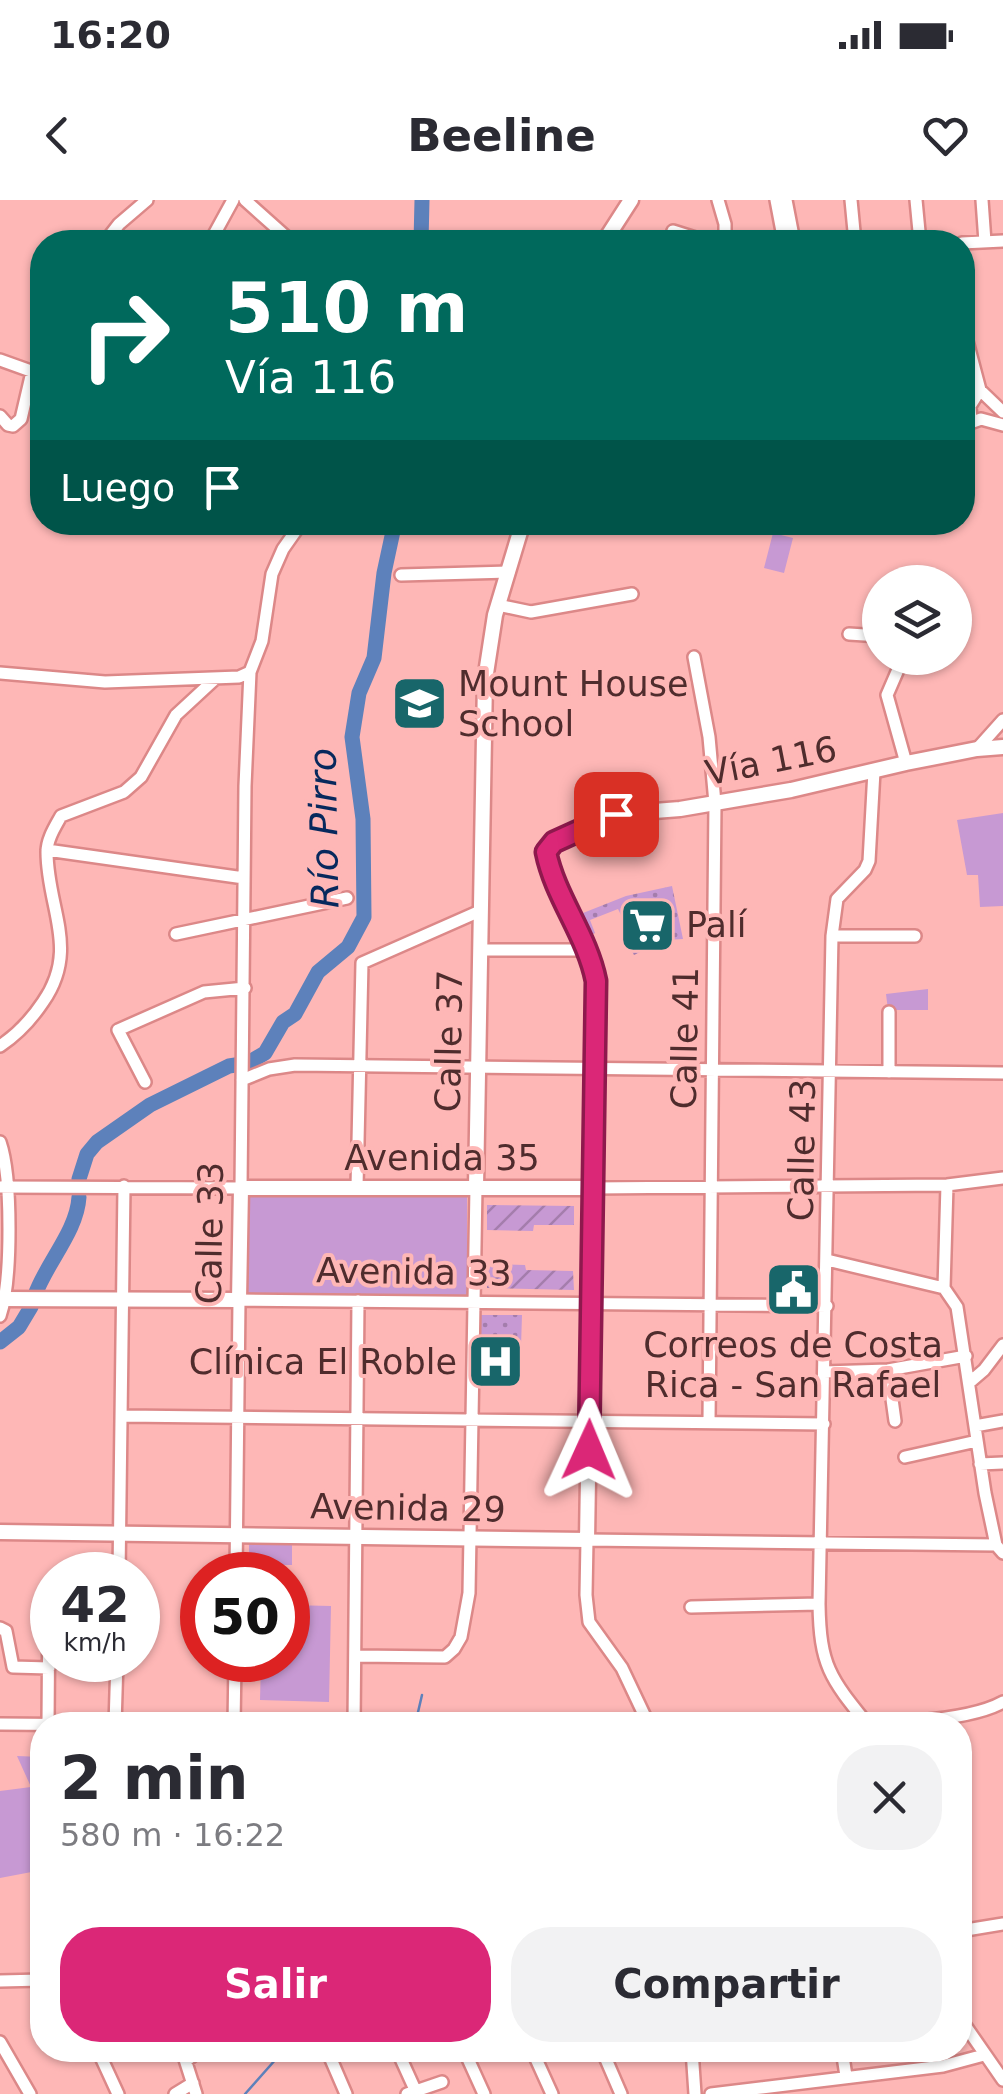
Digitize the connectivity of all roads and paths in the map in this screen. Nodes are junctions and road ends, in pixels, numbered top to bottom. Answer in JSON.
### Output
{"nodes":[{"id":1,"x":147,"y":200,"type":"edge"},
{"id":2,"x":233,"y":200,"type":"edge"},
{"id":3,"x":245,"y":200,"type":"edge"},
{"id":4,"x":630,"y":200,"type":"edge"},
{"id":5,"x":718,"y":200,"type":"edge"},
{"id":6,"x":776,"y":200,"type":"edge"},
{"id":7,"x":786,"y":200,"type":"edge"},
{"id":8,"x":851,"y":200,"type":"edge"},
{"id":9,"x":916,"y":200,"type":"edge"},
{"id":10,"x":982,"y":200,"type":"edge"},
{"id":11,"x":115,"y":230,"type":"edge"},
{"id":12,"x":217,"y":230,"type":"edge"},
{"id":13,"x":279,"y":230,"type":"edge"},
{"id":14,"x":611,"y":230,"type":"edge"},
{"id":15,"x":725,"y":230,"type":"edge"},
{"id":16,"x":785,"y":230,"type":"edge"},
{"id":17,"x":792,"y":230,"type":"edge"},
{"id":18,"x":854,"y":230,"type":"edge"},
{"id":19,"x":919,"y":230,"type":"edge"},
{"id":20,"x":1003,"y":241,"type":"edge"},
{"id":21,"x":975,"y":242,"type":"edge"},
{"id":22,"x":986,"y":242,"type":"junction"},
{"id":23,"x":0,"y":360,"type":"edge"},
{"id":24,"x":30,"y":370,"type":"edge"},
{"id":25,"x":975,"y":371,"type":"edge"},
{"id":26,"x":980,"y":390,"type":"junction"},
{"id":27,"x":30,"y":394,"type":"edge"},
{"id":28,"x":975,"y":398,"type":"edge"},
{"id":29,"x":1003,"y":412,"type":"edge"},
{"id":30,"x":0,"y":416,"type":"edge"},
{"id":31,"x":975,"y":422,"type":"edge"},
{"id":32,"x":1003,"y":425,"type":"edge"},
{"id":33,"x":294,"y":535,"type":"edge"},
{"id":34,"x":519,"y":535,"type":"edge"},
{"id":35,"x":509,"y":572,"type":"junction"},
{"id":36,"x":401,"y":575,"type":"dead end"},
{"id":37,"x":632,"y":594,"type":"dead end"},
{"id":38,"x":498,"y":604,"type":"junction"},
{"id":39,"x":849,"y":634,"type":"dead end"},
{"id":40,"x":862,"y":635,"type":"edge"},
{"id":41,"x":694,"y":657,"type":"dead end"},
{"id":42,"x":250,"y":672,"type":"junction"},
{"id":43,"x":0,"y":673,"type":"edge"},
{"id":44,"x":896,"y":675,"type":"edge"},
{"id":45,"x":216,"y":678,"type":"junction"},
{"id":46,"x":1003,"y":720,"type":"edge"},
{"id":47,"x":1003,"y":747,"type":"edge"},
{"id":48,"x":977,"y":748,"type":"junction"},
{"id":49,"x":906,"y":762,"type":"junction"},
{"id":50,"x":874,"y":771,"type":"junction"},
{"id":51,"x":715,"y":803,"type":"junction"},
{"id":52,"x":47,"y":850,"type":"junction"},
{"id":53,"x":244,"y":878,"type":"junction"},
{"id":54,"x":347,"y":898,"type":"dead end"},
{"id":55,"x":480,"y":910,"type":"junction"},
{"id":56,"x":245,"y":920,"type":"junction"},
{"id":57,"x":176,"y":934,"type":"dead end"},
{"id":58,"x":832,"y":936,"type":"junction"},
{"id":59,"x":915,"y":936,"type":"dead end"},
{"id":60,"x":480,"y":950,"type":"junction"},
{"id":61,"x":586,"y":950,"type":"junction"},
{"id":62,"x":245,"y":988,"type":"junction"},
{"id":63,"x":889,"y":1012,"type":"dead end"},
{"id":64,"x":0,"y":1046,"type":"edge"},
{"id":65,"x":361,"y":1065,"type":"junction"},
{"id":66,"x":479,"y":1067,"type":"junction"},
{"id":67,"x":596,"y":1068,"type":"junction"},
{"id":68,"x":712,"y":1070,"type":"junction"},
{"id":69,"x":830,"y":1072,"type":"junction"},
{"id":70,"x":889,"y":1072,"type":"junction"},
{"id":71,"x":1003,"y":1073,"type":"edge"},
{"id":72,"x":242,"y":1075,"type":"junction"},
{"id":73,"x":145,"y":1082,"type":"dead end"},
{"id":74,"x":0,"y":1142,"type":"edge"},
{"id":75,"x":1003,"y":1178,"type":"edge"},
{"id":76,"x":124,"y":1186,"type":"junction"},
{"id":77,"x":947,"y":1186,"type":"junction"},
{"id":78,"x":4,"y":1187,"type":"edge"},
{"id":79,"x":357,"y":1187,"type":"junction"},
{"id":80,"x":476,"y":1187,"type":"junction"},
{"id":81,"x":241,"y":1188,"type":"junction"},
{"id":82,"x":592,"y":1188,"type":"junction"},
{"id":83,"x":710,"y":1188,"type":"junction"},
{"id":84,"x":829,"y":1188,"type":"junction"},
{"id":85,"x":828,"y":1260,"type":"junction"},
{"id":86,"x":944,"y":1288,"type":"junction"},
{"id":87,"x":3,"y":1299,"type":"edge"},
{"id":88,"x":240,"y":1300,"type":"junction"},
{"id":89,"x":124,"y":1302,"type":"junction"},
{"id":90,"x":358,"y":1302,"type":"junction"},
{"id":91,"x":472,"y":1302,"type":"junction"},
{"id":92,"x":592,"y":1304,"type":"junction"},
{"id":93,"x":710,"y":1305,"type":"junction"},
{"id":94,"x":827,"y":1306,"type":"junction"},
{"id":95,"x":0,"y":1316,"type":"edge"},
{"id":96,"x":1003,"y":1344,"type":"edge"},
{"id":97,"x":966,"y":1356,"type":"junction"},
{"id":98,"x":888,"y":1370,"type":"junction"},
{"id":99,"x":824,"y":1372,"type":"junction"},
{"id":100,"x":970,"y":1382,"type":"junction"},
{"id":101,"x":123,"y":1416,"type":"junction"},
{"id":102,"x":239,"y":1418,"type":"junction"},
{"id":103,"x":357,"y":1419,"type":"junction"},
{"id":104,"x":473,"y":1420,"type":"junction"},
{"id":105,"x":590,"y":1420,"type":"junction"},
{"id":106,"x":1003,"y":1420,"type":"edge"},
{"id":107,"x":894,"y":1421,"type":"dead end"},
{"id":108,"x":709,"y":1422,"type":"junction"},
{"id":109,"x":824,"y":1424,"type":"junction"},
{"id":110,"x":975,"y":1426,"type":"junction"},
{"id":111,"x":976,"y":1440,"type":"junction"},
{"id":112,"x":905,"y":1457,"type":"dead end"},
{"id":113,"x":1003,"y":1463,"type":"edge"},
{"id":114,"x":980,"y":1464,"type":"junction"},
{"id":115,"x":0,"y":1532,"type":"edge"},
{"id":116,"x":120,"y":1533,"type":"junction"},
{"id":117,"x":236,"y":1536,"type":"junction"},
{"id":118,"x":357,"y":1537,"type":"junction"},
{"id":119,"x":471,"y":1539,"type":"junction"},
{"id":120,"x":587,"y":1540,"type":"junction"},
{"id":121,"x":820,"y":1544,"type":"junction"},
{"id":122,"x":999,"y":1549,"type":"edge"},
{"id":123,"x":120,"y":1552,"type":"edge"},
{"id":124,"x":236,"y":1552,"type":"edge"},
{"id":125,"x":819,"y":1604,"type":"junction"},
{"id":126,"x":691,"y":1607,"type":"dead end"},
{"id":127,"x":0,"y":1628,"type":"edge"},
{"id":128,"x":356,"y":1656,"type":"junction"},
{"id":129,"x":30,"y":1667,"type":"edge"},
{"id":130,"x":49,"y":1682,"type":"edge"},
{"id":131,"x":116,"y":1682,"type":"edge"},
{"id":132,"x":235,"y":1682,"type":"edge"},
{"id":133,"x":1003,"y":1702,"type":"edge"},
{"id":134,"x":48,"y":1712,"type":"edge"},
{"id":135,"x":115,"y":1712,"type":"edge"},
{"id":136,"x":234,"y":1712,"type":"edge"},
{"id":137,"x":354,"y":1712,"type":"edge"},
{"id":138,"x":643,"y":1712,"type":"edge"},
{"id":139,"x":858,"y":1712,"type":"edge"},
{"id":140,"x":971,"y":1712,"type":"edge"},
{"id":141,"x":0,"y":1724,"type":"edge"},
{"id":142,"x":30,"y":1724,"type":"edge"},
{"id":143,"x":1003,"y":1924,"type":"edge"},
{"id":144,"x":972,"y":1929,"type":"edge"},
{"id":145,"x":30,"y":1980,"type":"edge"},
{"id":146,"x":0,"y":1981,"type":"edge"},
{"id":147,"x":972,"y":2036,"type":"edge"},
{"id":148,"x":0,"y":2042,"type":"edge"},
{"id":149,"x":984,"y":2054,"type":"junction"},
{"id":150,"x":972,"y":2057,"type":"edge"},
{"id":151,"x":106,"y":2062,"type":"edge"},
{"id":152,"x":186,"y":2062,"type":"edge"},
{"id":153,"x":332,"y":2062,"type":"edge"},
{"id":154,"x":401,"y":2062,"type":"edge"},
{"id":155,"x":469,"y":2062,"type":"edge"},
{"id":156,"x":537,"y":2062,"type":"edge"},
{"id":157,"x":607,"y":2062,"type":"edge"},
{"id":158,"x":693,"y":2062,"type":"edge"},
{"id":159,"x":844,"y":2062,"type":"edge"},
{"id":160,"x":956,"y":2062,"type":"edge"},
{"id":161,"x":846,"y":2076,"type":"junction"},
{"id":162,"x":1003,"y":2080,"type":"edge"},
{"id":163,"x":442,"y":2082,"type":"dead end"},
{"id":164,"x":195,"y":2089,"type":"edge"},
{"id":165,"x":413,"y":2093,"type":"edge"},
{"id":166,"x":30,"y":2094,"type":"edge"},
{"id":167,"x":118,"y":2094,"type":"edge"},
{"id":168,"x":175,"y":2094,"type":"edge"},
{"id":169,"x":346,"y":2094,"type":"edge"},
{"id":170,"x":484,"y":2094,"type":"edge"},
{"id":171,"x":552,"y":2094,"type":"edge"},
{"id":172,"x":621,"y":2094,"type":"edge"},
{"id":173,"x":695,"y":2094,"type":"edge"},
{"id":174,"x":711,"y":2094,"type":"edge"}],
"edges":[{"from":1,"to":11,"type":"street"},
{"from":2,"to":12,"type":"street"},
{"from":3,"to":13,"type":"street"},
{"from":4,"to":14,"type":"main road"},
{"from":5,"to":15,"type":"street"},
{"from":6,"to":16,"type":"street"},
{"from":7,"to":17,"type":"street"},
{"from":8,"to":18,"type":"street"},
{"from":9,"to":19,"type":"street"},
{"from":10,"to":22,"type":"street"},
{"from":20,"to":22,"type":"street"},
{"from":21,"to":22,"type":"street"},
{"from":23,"to":24,"type":"street"},
{"from":25,"to":26,"type":"street"},
{"from":26,"to":28,"type":"street"},
{"from":26,"to":29,"type":"street"},
{"from":27,"to":30,"type":"street"},
{"from":31,"to":32,"type":"street"},
{"from":33,"to":42,"type":"street","name":"Calle 33"},
{"from":34,"to":35,"type":"main road","name":"Calle 37"},
{"from":35,"to":36,"type":"street"},
{"from":35,"to":38,"type":"main road","name":"Calle 37"},
{"from":37,"to":38,"type":"street"},
{"from":38,"to":55,"type":"main road","name":"Calle 37"},
{"from":39,"to":40,"type":"street"},
{"from":41,"to":51,"type":"street","name":"Calle 41"},
{"from":42,"to":45,"type":"street"},
{"from":42,"to":53,"type":"street","name":"Calle 33"},
{"from":43,"to":45,"type":"street"},
{"from":44,"to":49,"type":"street"},
{"from":45,"to":52,"type":"street"},
{"from":46,"to":48,"type":"street"},
{"from":47,"to":48,"type":"main road","name":"Vía 116"},
{"from":48,"to":49,"type":"main road","name":"Vía 116"},
{"from":49,"to":50,"type":"main road","name":"Vía 116"},
{"from":50,"to":51,"type":"main road","name":"Vía 116"},
{"from":50,"to":58,"type":"street","name":"Calle 43"},
{"from":51,"to":61,"type":"main road","name":"Vía 116"},
{"from":51,"to":68,"type":"street","name":"Calle 41"},
{"from":52,"to":53,"type":"street"},
{"from":52,"to":64,"type":"street"},
{"from":53,"to":56,"type":"street","name":"Calle 33"},
{"from":54,"to":56,"type":"street"},
{"from":55,"to":60,"type":"main road","name":"Calle 37"},
{"from":55,"to":65,"type":"street"},
{"from":56,"to":57,"type":"street"},
{"from":56,"to":62,"type":"street","name":"Calle 33"},
{"from":58,"to":59,"type":"street"},
{"from":58,"to":69,"type":"street","name":"Calle 43"},
{"from":60,"to":61,"type":"street"},
{"from":60,"to":66,"type":"main road","name":"Calle 37"},
{"from":61,"to":67,"type":"main road"},
{"from":62,"to":72,"type":"street","name":"Calle 33"},
{"from":62,"to":73,"type":"street"},
{"from":63,"to":70,"type":"street"},
{"from":65,"to":66,"type":"street"},
{"from":65,"to":72,"type":"street"},
{"from":65,"to":79,"type":"street"},
{"from":66,"to":67,"type":"street"},
{"from":66,"to":80,"type":"main road","name":"Calle 37"},
{"from":67,"to":68,"type":"street"},
{"from":67,"to":82,"type":"main road"},
{"from":68,"to":69,"type":"street"},
{"from":68,"to":83,"type":"street","name":"Calle 41"},
{"from":69,"to":70,"type":"street"},
{"from":69,"to":84,"type":"street","name":"Calle 43"},
{"from":70,"to":71,"type":"street"},
{"from":72,"to":81,"type":"street","name":"Calle 33"},
{"from":74,"to":78,"type":"street"},
{"from":75,"to":77,"type":"street","name":"Avenida 35"},
{"from":76,"to":78,"type":"street","name":"Avenida 35"},
{"from":76,"to":81,"type":"street","name":"Avenida 35"},
{"from":76,"to":89,"type":"street"},
{"from":77,"to":84,"type":"street","name":"Avenida 35"},
{"from":77,"to":86,"type":"street"},
{"from":78,"to":87,"type":"street"},
{"from":79,"to":80,"type":"main road","name":"Avenida 35"},
{"from":79,"to":81,"type":"main road","name":"Avenida 35"},
{"from":80,"to":82,"type":"main road","name":"Avenida 35"},
{"from":80,"to":91,"type":"street","name":"Calle 37"},
{"from":81,"to":88,"type":"main road","name":"Calle 33"},
{"from":82,"to":83,"type":"street","name":"Avenida 35"},
{"from":82,"to":92,"type":"main road"},
{"from":83,"to":84,"type":"street","name":"Avenida 35"},
{"from":83,"to":93,"type":"street","name":"Calle 41"},
{"from":84,"to":85,"type":"street","name":"Calle 43"},
{"from":85,"to":86,"type":"street"},
{"from":85,"to":94,"type":"street","name":"Calle 43"},
{"from":86,"to":97,"type":"street"},
{"from":87,"to":89,"type":"main road","name":"Avenida 33"},
{"from":87,"to":95,"type":"street"},
{"from":88,"to":89,"type":"main road","name":"Avenida 33"},
{"from":88,"to":90,"type":"street","name":"Avenida 33"},
{"from":88,"to":102,"type":"street","name":"Calle 33"},
{"from":89,"to":101,"type":"street"},
{"from":90,"to":91,"type":"street","name":"Avenida 33"},
{"from":90,"to":103,"type":"street"},
{"from":91,"to":92,"type":"street","name":"Avenida 33"},
{"from":91,"to":104,"type":"street","name":"Calle 37"},
{"from":92,"to":93,"type":"street","name":"Avenida 33"},
{"from":92,"to":105,"type":"main road"},
{"from":93,"to":94,"type":"street","name":"Avenida 33"},
{"from":93,"to":108,"type":"street","name":"Calle 41"},
{"from":94,"to":99,"type":"street","name":"Calle 43"},
{"from":96,"to":100,"type":"street"},
{"from":97,"to":98,"type":"street"},
{"from":97,"to":100,"type":"street"},
{"from":98,"to":99,"type":"street"},
{"from":98,"to":107,"type":"street"},
{"from":99,"to":109,"type":"street","name":"Calle 43"},
{"from":100,"to":110,"type":"street"},
{"from":101,"to":102,"type":"street"},
{"from":101,"to":116,"type":"street"},
{"from":102,"to":103,"type":"street"},
{"from":102,"to":117,"type":"street","name":"Calle 33"},
{"from":103,"to":104,"type":"street"},
{"from":103,"to":118,"type":"street"},
{"from":104,"to":105,"type":"street"},
{"from":104,"to":119,"type":"street","name":"Calle 37"},
{"from":105,"to":108,"type":"street"},
{"from":105,"to":120,"type":"main road"},
{"from":106,"to":110,"type":"street"},
{"from":108,"to":109,"type":"street"},
{"from":109,"to":121,"type":"street","name":"Calle 43"},
{"from":110,"to":111,"type":"street"},
{"from":111,"to":112,"type":"street"},
{"from":111,"to":114,"type":"street"},
{"from":113,"to":114,"type":"street"},
{"from":114,"to":122,"type":"street"},
{"from":115,"to":116,"type":"main road","name":"Avenida 29"},
{"from":116,"to":117,"type":"main road","name":"Avenida 29"},
{"from":116,"to":123,"type":"street"},
{"from":117,"to":118,"type":"main road","name":"Avenida 29"},
{"from":117,"to":124,"type":"street","name":"Calle 33"},
{"from":118,"to":119,"type":"main road","name":"Avenida 29"},
{"from":118,"to":128,"type":"street"},
{"from":119,"to":120,"type":"main road","name":"Avenida 29"},
{"from":119,"to":128,"type":"street","name":"Calle 37"},
{"from":120,"to":121,"type":"street","name":"Avenida 29"},
{"from":120,"to":138,"type":"street"},
{"from":121,"to":122,"type":"street","name":"Avenida 29"},
{"from":121,"to":125,"type":"street","name":"Calle 43"},
{"from":125,"to":126,"type":"street"},
{"from":125,"to":139,"type":"street","name":"Calle 43"},
{"from":127,"to":129,"type":"street"},
{"from":128,"to":137,"type":"street"},
{"from":130,"to":134,"type":"street"},
{"from":131,"to":135,"type":"street"},
{"from":132,"to":136,"type":"street"},
{"from":133,"to":140,"type":"street"},
{"from":141,"to":142,"type":"street"},
{"from":143,"to":144,"type":"street"},
{"from":145,"to":146,"type":"street"},
{"from":147,"to":149,"type":"street"},
{"from":148,"to":166,"type":"street"},
{"from":149,"to":150,"type":"street"},
{"from":149,"to":162,"type":"street"},
{"from":151,"to":167,"type":"street"},
{"from":152,"to":164,"type":"street"},
{"from":153,"to":169,"type":"street"},
{"from":154,"to":165,"type":"street"},
{"from":155,"to":170,"type":"street"},
{"from":156,"to":171,"type":"street"},
{"from":157,"to":172,"type":"street"},
{"from":158,"to":173,"type":"street"},
{"from":159,"to":161,"type":"street"},
{"from":160,"to":161,"type":"street"},
{"from":161,"to":174,"type":"street"},
{"from":163,"to":165,"type":"street"},
{"from":164,"to":168,"type":"street"}]}
